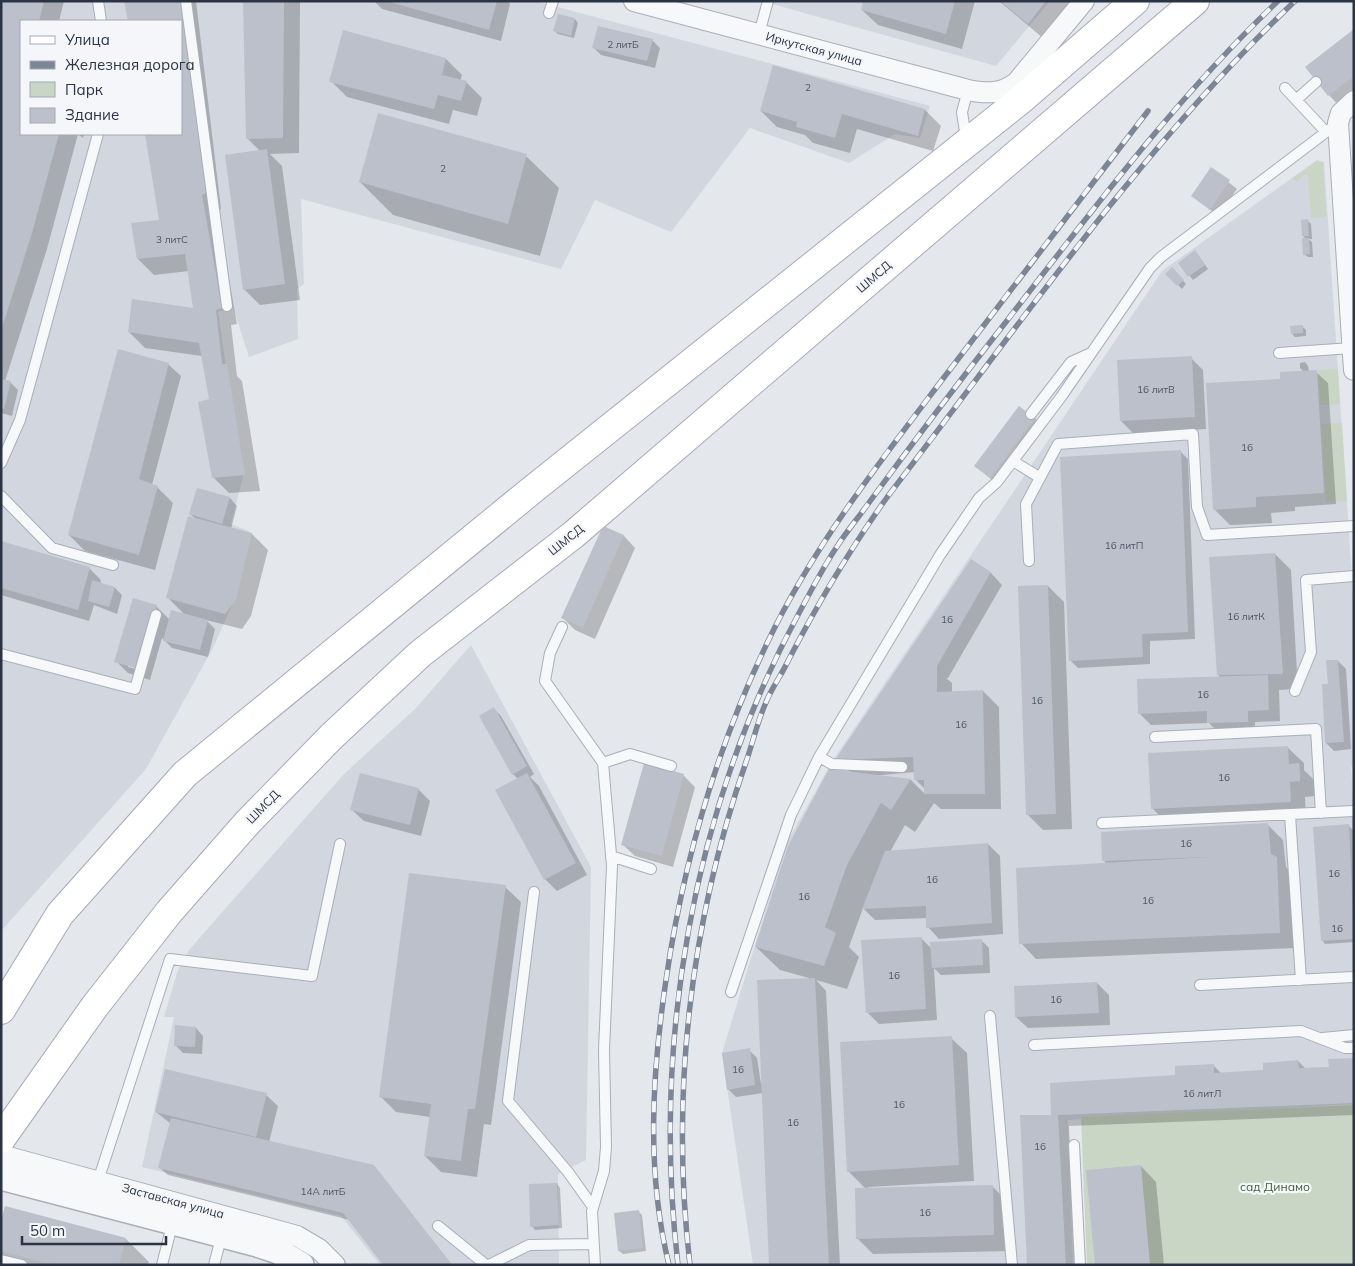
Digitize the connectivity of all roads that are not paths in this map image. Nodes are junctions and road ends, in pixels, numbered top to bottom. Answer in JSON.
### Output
{"nodes":[{"id":1,"x":98,"y":1,"type":"edge"},
{"id":2,"x":186,"y":1,"type":"edge"},
{"id":3,"x":553,"y":1,"type":"edge"},
{"id":4,"x":634,"y":1,"type":"edge"},
{"id":5,"x":768,"y":1,"type":"edge"},
{"id":6,"x":1084,"y":1,"type":"edge"},
{"id":7,"x":1135,"y":1,"type":"edge"},
{"id":8,"x":1195,"y":1,"type":"edge"},
{"id":9,"x":549,"y":13,"type":"dead end"},
{"id":10,"x":102,"y":20,"type":"edge"},
{"id":11,"x":759,"y":34,"type":"junction"},
{"id":12,"x":1316,"y":82,"type":"dead end"},
{"id":13,"x":1285,"y":88,"type":"dead end"},
{"id":14,"x":968,"y":90,"type":"junction"},
{"id":15,"x":1296,"y":100,"type":"junction"},
{"id":16,"x":1354,"y":101,"type":"edge"},
{"id":17,"x":1332,"y":127,"type":"junction"},
{"id":18,"x":965,"y":132,"type":"dead end"},
{"id":19,"x":98,"y":135,"type":"edge"},
{"id":20,"x":227,"y":306,"type":"dead end"},
{"id":21,"x":1352,"y":312,"type":"edge"},
{"id":22,"x":1352,"y":348,"type":"junction"},
{"id":23,"x":1092,"y":353,"type":"junction"},
{"id":24,"x":1280,"y":353,"type":"dead end"},
{"id":25,"x":1354,"y":370,"type":"edge"},
{"id":26,"x":1031,"y":414,"type":"dead end"},
{"id":27,"x":1013,"y":461,"type":"junction"},
{"id":28,"x":1,"y":463,"type":"edge"},
{"id":29,"x":1039,"y":477,"type":"junction"},
{"id":30,"x":1,"y":496,"type":"edge"},
{"id":31,"x":1354,"y":526,"type":"edge"},
{"id":32,"x":1029,"y":561,"type":"dead end"},
{"id":33,"x":113,"y":565,"type":"dead end"},
{"id":34,"x":1354,"y":576,"type":"edge"},
{"id":35,"x":156,"y":615,"type":"dead end"},
{"id":36,"x":562,"y":627,"type":"dead end"},
{"id":37,"x":1,"y":654,"type":"edge"},
{"id":38,"x":1296,"y":691,"type":"dead end"},
{"id":39,"x":1155,"y":737,"type":"dead end"},
{"id":40,"x":818,"y":757,"type":"junction"},
{"id":41,"x":603,"y":763,"type":"junction"},
{"id":42,"x":671,"y":766,"type":"dead end"},
{"id":43,"x":902,"y":768,"type":"dead end"},
{"id":44,"x":1354,"y":811,"type":"edge"},
{"id":45,"x":1321,"y":813,"type":"junction"},
{"id":46,"x":1290,"y":815,"type":"junction"},
{"id":47,"x":1102,"y":823,"type":"dead end"},
{"id":48,"x":340,"y":844,"type":"dead end"},
{"id":49,"x":611,"y":856,"type":"junction"},
{"id":50,"x":652,"y":868,"type":"dead end"},
{"id":51,"x":534,"y":892,"type":"dead end"},
{"id":52,"x":60,"y":914,"type":"junction"},
{"id":53,"x":1,"y":976,"type":"edge"},
{"id":54,"x":1353,"y":977,"type":"edge"},
{"id":55,"x":1301,"y":980,"type":"junction"},
{"id":56,"x":1200,"y":986,"type":"dead end"},
{"id":57,"x":731,"y":992,"type":"dead end"},
{"id":58,"x":1,"y":1010,"type":"edge"},
{"id":59,"x":990,"y":1016,"type":"dead end"},
{"id":60,"x":1354,"y":1036,"type":"edge"},
{"id":61,"x":1320,"y":1038,"type":"junction"},
{"id":62,"x":1034,"y":1045,"type":"dead end"},
{"id":63,"x":1354,"y":1048,"type":"edge"},
{"id":64,"x":1,"y":1139,"type":"edge"},
{"id":65,"x":1074,"y":1146,"type":"dead end"},
{"id":66,"x":1,"y":1155,"type":"edge"},
{"id":67,"x":1,"y":1177,"type":"edge"},
{"id":68,"x":95,"y":1191,"type":"junction"},
{"id":69,"x":593,"y":1207,"type":"junction"},
{"id":70,"x":175,"y":1213,"type":"junction"},
{"id":71,"x":224,"y":1226,"type":"junction"},
{"id":72,"x":438,"y":1226,"type":"dead end"},
{"id":73,"x":593,"y":1244,"type":"junction"},
{"id":74,"x":1,"y":1260,"type":"edge"},
{"id":75,"x":22,"y":1265,"type":"edge"},
{"id":76,"x":162,"y":1265,"type":"edge"},
{"id":77,"x":214,"y":1265,"type":"edge"},
{"id":78,"x":301,"y":1265,"type":"edge"},
{"id":79,"x":335,"y":1265,"type":"edge"},
{"id":80,"x":488,"y":1265,"type":"edge"},
{"id":81,"x":595,"y":1265,"type":"edge"},
{"id":82,"x":1012,"y":1265,"type":"edge"},
{"id":83,"x":1080,"y":1265,"type":"edge"}],
"edges":[{"from":1,"to":10,"type":"lane"},
{"from":2,"to":20,"type":"lane"},
{"from":3,"to":9,"type":"lane"},
{"from":4,"to":11,"type":"street","name":"Иркутская улица"},
{"from":5,"to":11,"type":"lane"},
{"from":6,"to":14,"type":"street","name":"Иркутская улица"},
{"from":7,"to":52,"type":"main road"},
{"from":8,"to":64,"type":"main road","name":"ШМСД"},
{"from":11,"to":14,"type":"street","name":"Иркутская улица"},
{"from":12,"to":15,"type":"lane"},
{"from":13,"to":15,"type":"lane"},
{"from":14,"to":18,"type":"lane"},
{"from":15,"to":17,"type":"lane"},
{"from":16,"to":17,"type":"street"},
{"from":17,"to":21,"type":"street"},
{"from":17,"to":23,"type":"lane"},
{"from":19,"to":28,"type":"lane"},
{"from":21,"to":22,"type":"street"},
{"from":22,"to":24,"type":"lane"},
{"from":22,"to":25,"type":"street"},
{"from":23,"to":26,"type":"lane"},
{"from":23,"to":27,"type":"lane"},
{"from":27,"to":29,"type":"lane"},
{"from":27,"to":40,"type":"lane"},
{"from":29,"to":31,"type":"lane"},
{"from":29,"to":32,"type":"lane"},
{"from":30,"to":33,"type":"lane"},
{"from":34,"to":38,"type":"lane"},
{"from":35,"to":37,"type":"lane"},
{"from":36,"to":41,"type":"lane"},
{"from":39,"to":45,"type":"lane"},
{"from":40,"to":43,"type":"lane"},
{"from":40,"to":57,"type":"lane"},
{"from":41,"to":42,"type":"lane"},
{"from":41,"to":49,"type":"lane"},
{"from":44,"to":45,"type":"lane"},
{"from":45,"to":46,"type":"lane"},
{"from":46,"to":47,"type":"lane"},
{"from":46,"to":55,"type":"lane"},
{"from":48,"to":68,"type":"lane"},
{"from":49,"to":50,"type":"lane"},
{"from":49,"to":69,"type":"lane"},
{"from":51,"to":69,"type":"lane"},
{"from":52,"to":53,"type":"main road"},
{"from":52,"to":58,"type":"main road"},
{"from":54,"to":55,"type":"lane"},
{"from":55,"to":56,"type":"lane"},
{"from":59,"to":82,"type":"lane"},
{"from":60,"to":61,"type":"lane"},
{"from":61,"to":62,"type":"lane"},
{"from":61,"to":63,"type":"lane"},
{"from":65,"to":83,"type":"lane"},
{"from":66,"to":68,"type":"street","name":"Заставская улица"},
{"from":67,"to":68,"type":"street","name":"Заставская улица"},
{"from":68,"to":70,"type":"street","name":"Заставская улица"},
{"from":69,"to":73,"type":"lane"},
{"from":70,"to":71,"type":"street","name":"Заставская улица"},
{"from":70,"to":76,"type":"lane"},
{"from":71,"to":77,"type":"lane"},
{"from":71,"to":78,"type":"street","name":"Заставская улица"},
{"from":71,"to":79,"type":"street","name":"Заставская улица"},
{"from":72,"to":80,"type":"lane"},
{"from":73,"to":80,"type":"lane"},
{"from":73,"to":81,"type":"lane"},
{"from":74,"to":75,"type":"lane"}]}
